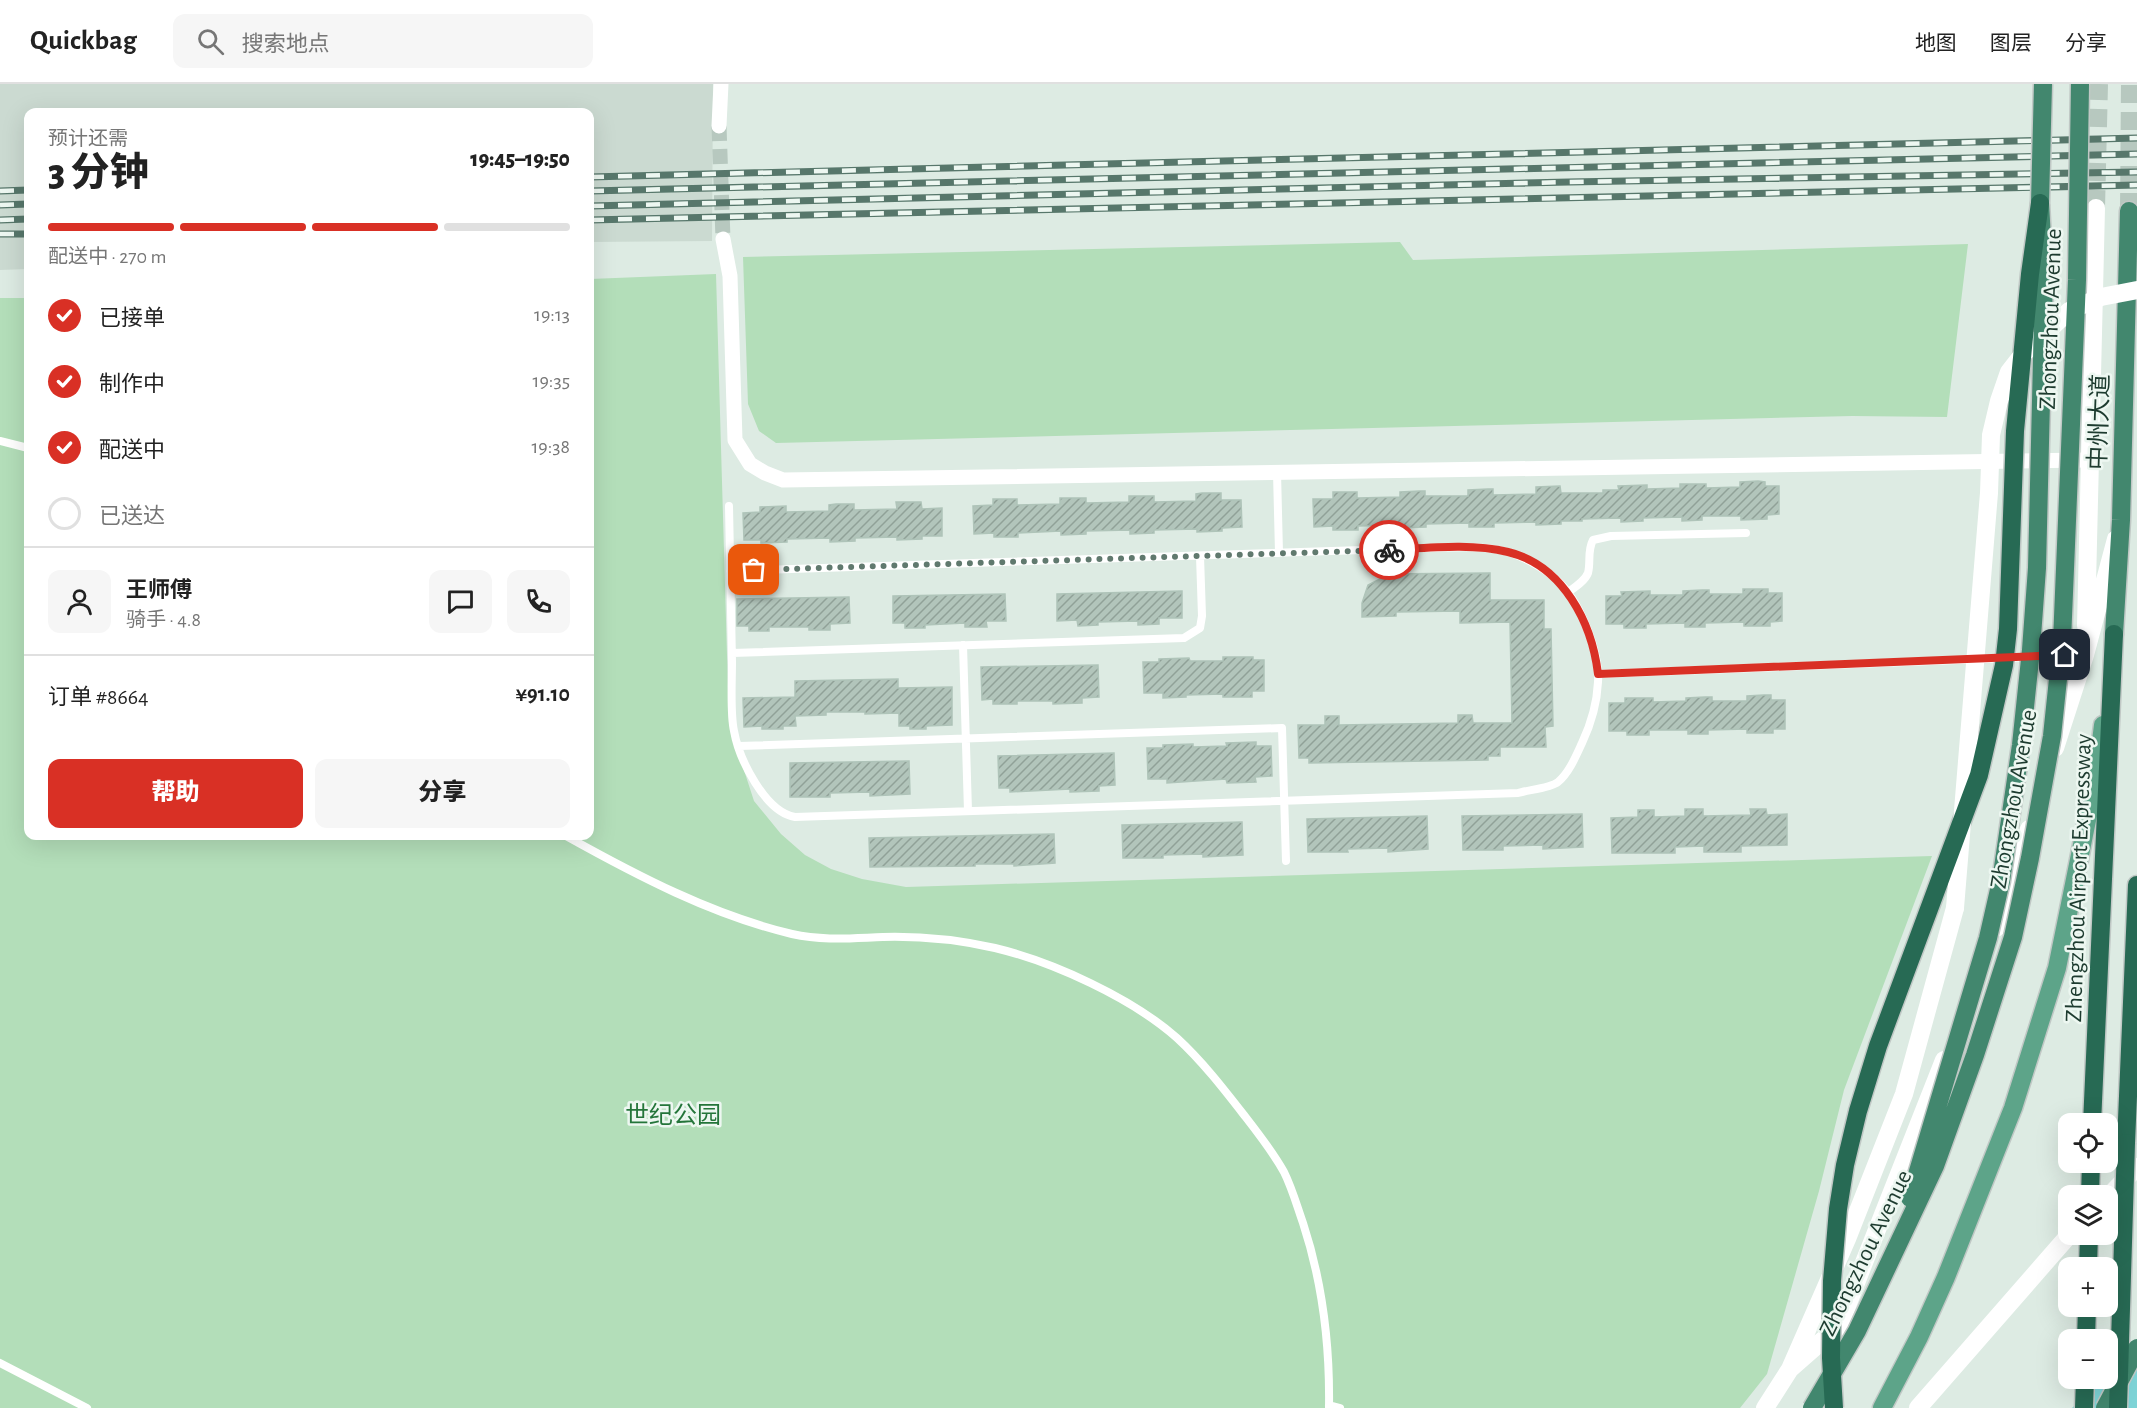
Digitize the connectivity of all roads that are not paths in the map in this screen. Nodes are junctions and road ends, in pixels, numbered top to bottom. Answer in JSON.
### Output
{"nodes":[{"id":1,"x":721,"y":84,"type":"edge"},
{"id":2,"x":2043,"y":84,"type":"edge"},
{"id":3,"x":2080,"y":84,"type":"edge"},
{"id":4,"x":719,"y":126,"type":"tunnel mouth"},
{"id":5,"x":2040,"y":203,"type":"junction"},
{"id":6,"x":2096,"y":208,"type":"tunnel mouth"},
{"id":7,"x":2129,"y":211,"type":"tunnel mouth"},
{"id":8,"x":723,"y":239,"type":"tunnel mouth"},
{"id":9,"x":2137,"y":290,"type":"edge"},
{"id":10,"x":0,"y":441,"type":"edge"},
{"id":11,"x":24,"y":447,"type":"edge"},
{"id":12,"x":2090,"y":460,"type":"junction"},
{"id":13,"x":1277,"y":472,"type":"junction"},
{"id":14,"x":729,"y":506,"type":"dead end"},
{"id":15,"x":2121,"y":520,"type":"junction"},
{"id":16,"x":1746,"y":533,"type":"dead end"},
{"id":17,"x":1280,"y":553,"type":"junction"},
{"id":18,"x":1200,"y":556,"type":"junction"},
{"id":19,"x":730,"y":571,"type":"junction"},
{"id":20,"x":1567,"y":593,"type":"junction"},
{"id":21,"x":2114,"y":634,"type":"junction"},
{"id":22,"x":963,"y":645,"type":"junction"},
{"id":23,"x":732,"y":653,"type":"junction"},
{"id":24,"x":2085,"y":655,"type":"junction"},
{"id":25,"x":1598,"y":674,"type":"junction"},
{"id":26,"x":966,"y":738,"type":"junction"},
{"id":27,"x":739,"y":746,"type":"junction"},
{"id":28,"x":1284,"y":801,"type":"junction"},
{"id":29,"x":968,"y":811,"type":"junction"},
{"id":30,"x":574,"y":840,"type":"edge"},
{"id":31,"x":1286,"y":861,"type":"dead end"},
{"id":32,"x":2137,"y":885,"type":"edge"},
{"id":33,"x":2092,"y":1113,"type":"edge"},
{"id":34,"x":2137,"y":1167,"type":"edge"},
{"id":35,"x":2118,"y":1187,"type":"edge"},
{"id":36,"x":1900,"y":1237,"type":"junction"},
{"id":37,"x":2060,"y":1245,"type":"edge"},
{"id":38,"x":2137,"y":1348,"type":"edge"},
{"id":39,"x":0,"y":1363,"type":"edge"},
{"id":40,"x":1790,"y":1369,"type":"junction"},
{"id":41,"x":2085,"y":1389,"type":"edge"},
{"id":42,"x":1329,"y":1407,"type":"edge"},
{"id":43,"x":87,"y":1408,"type":"edge"},
{"id":44,"x":1340,"y":1408,"type":"edge"},
{"id":45,"x":1765,"y":1408,"type":"edge"},
{"id":46,"x":1812,"y":1408,"type":"edge"},
{"id":47,"x":1834,"y":1408,"type":"edge"},
{"id":48,"x":1882,"y":1408,"type":"edge"},
{"id":49,"x":1918,"y":1408,"type":"edge"},
{"id":50,"x":2084,"y":1408,"type":"edge"},
{"id":51,"x":2105,"y":1408,"type":"edge"},
{"id":52,"x":2118,"y":1408,"type":"edge"}],
"edges":[{"from":1,"to":4,"type":"street"},
{"from":2,"to":5,"type":"highway","bridge":true},
{"from":3,"to":36,"type":"highway","name":"Zhongzhou Avenue","bridge":true},
{"from":5,"to":36,"type":"highway","bridge":true},
{"from":5,"to":47,"type":"highway","bridge":true},
{"from":6,"to":12,"type":"street"},
{"from":7,"to":15,"type":"highway","name":"中州大道"},
{"from":8,"to":13,"type":"street"},
{"from":9,"to":40,"type":"street","bridge":true},
{"from":10,"to":11,"type":"lane"},
{"from":12,"to":13,"type":"street"},
{"from":12,"to":24,"type":"street"},
{"from":13,"to":17,"type":"lane"},
{"from":14,"to":19,"type":"lane"},
{"from":15,"to":21,"type":"highway","name":"中州大道"},
{"from":15,"to":24,"type":"street"},
{"from":16,"to":20,"type":"lane"},
{"from":17,"to":18,"type":"lane"},
{"from":17,"to":20,"type":"lane"},
{"from":18,"to":19,"type":"lane"},
{"from":18,"to":22,"type":"lane"},
{"from":19,"to":23,"type":"lane"},
{"from":20,"to":25,"type":"lane"},
{"from":21,"to":33,"type":"highway","name":"Zhengzhou Airport Expressway"},
{"from":21,"to":48,"type":"main road"},
{"from":22,"to":23,"type":"lane"},
{"from":22,"to":26,"type":"lane"},
{"from":23,"to":27,"type":"lane"},
{"from":24,"to":25,"type":"lane"},
{"from":24,"to":40,"type":"street"},
{"from":25,"to":28,"type":"lane"},
{"from":26,"to":27,"type":"lane"},
{"from":26,"to":28,"type":"lane"},
{"from":26,"to":29,"type":"lane"},
{"from":27,"to":29,"type":"lane"},
{"from":28,"to":29,"type":"lane"},
{"from":28,"to":31,"type":"lane"},
{"from":30,"to":42,"type":"lane"},
{"from":32,"to":52,"type":"highway","bridge":true},
{"from":34,"to":35,"type":"street"},
{"from":36,"to":46,"type":"highway","name":"Zhongzhou Avenue","bridge":true},
{"from":37,"to":49,"type":"street"},
{"from":38,"to":51,"type":"highway","bridge":true},
{"from":39,"to":43,"type":"lane"},
{"from":40,"to":45,"type":"street"},
{"from":41,"to":50,"type":"highway"},
{"from":42,"to":44,"type":"lane"}]}
